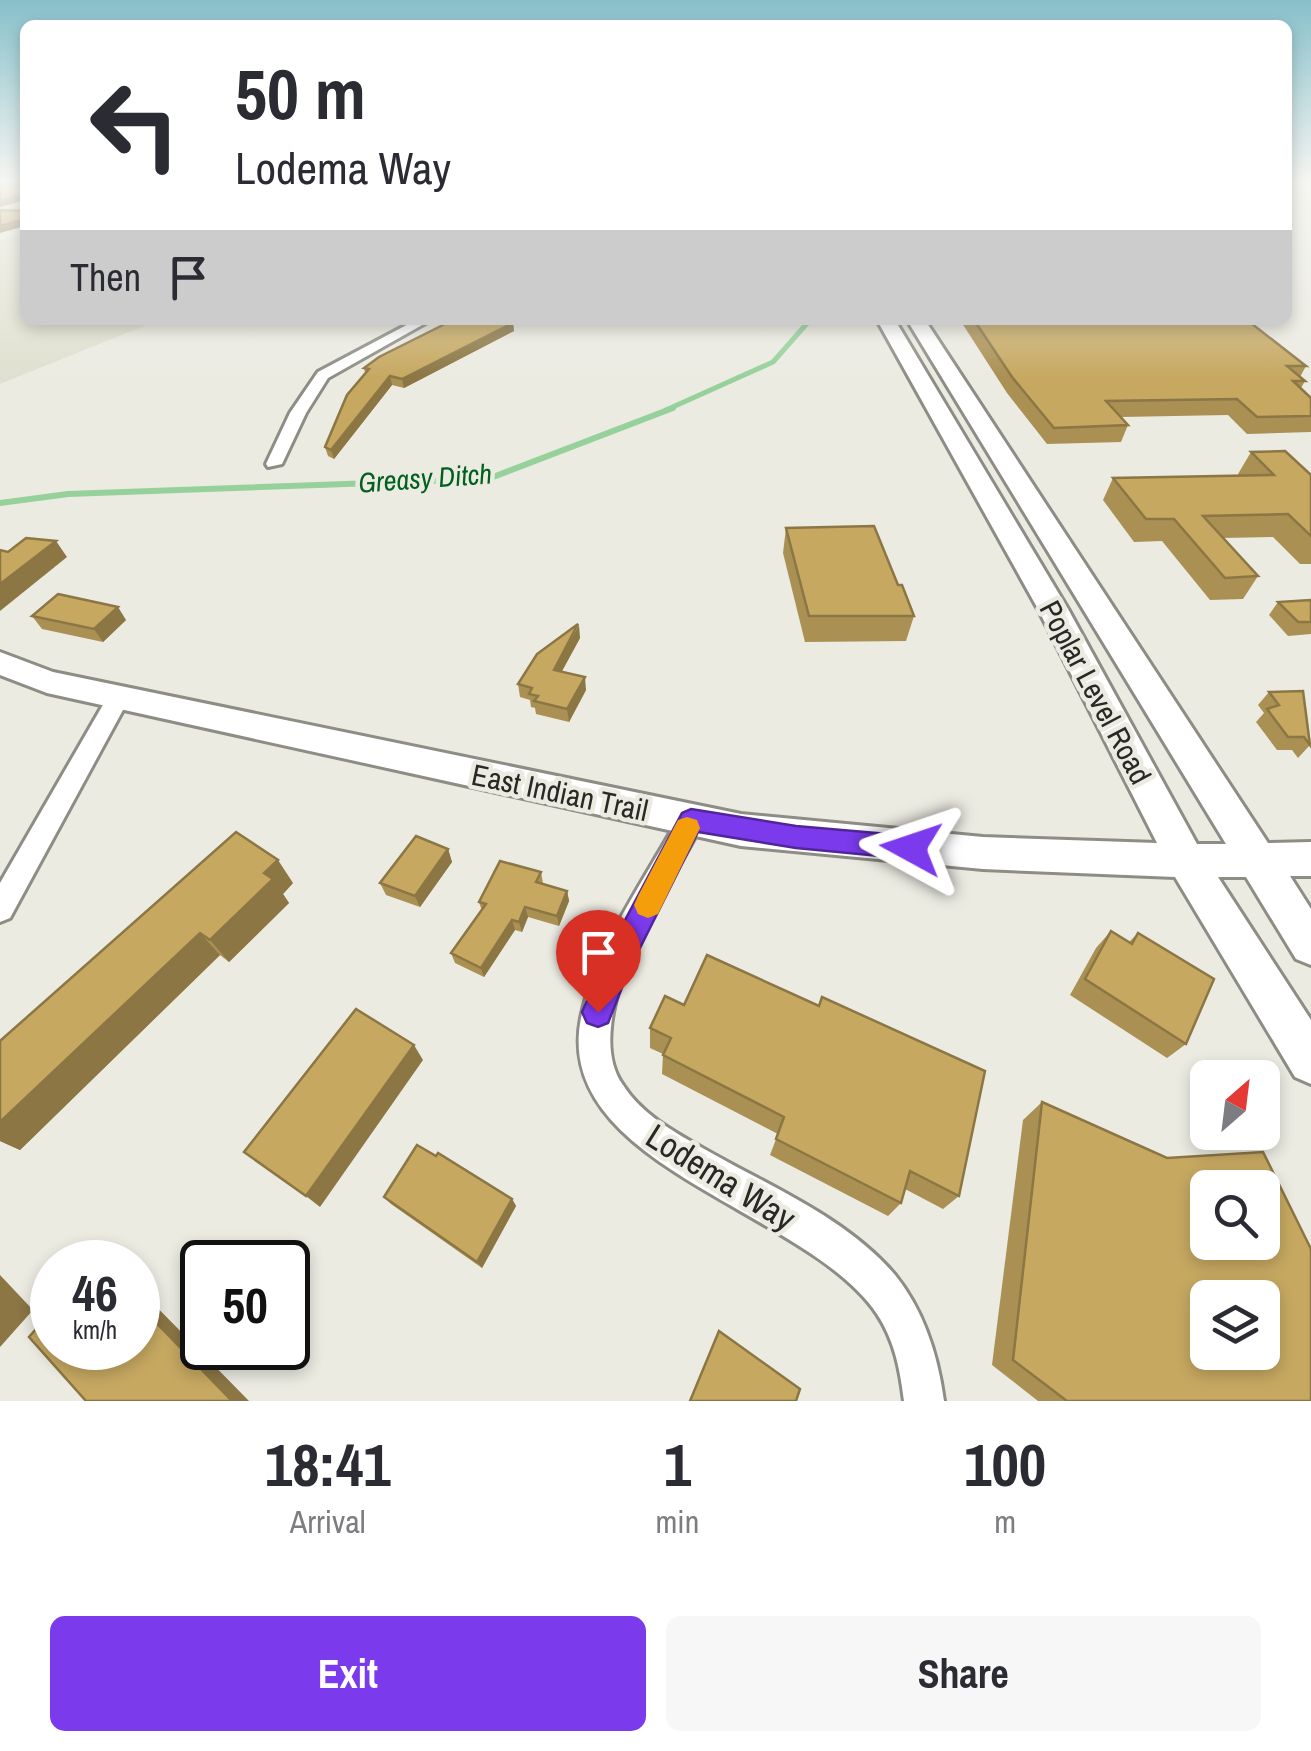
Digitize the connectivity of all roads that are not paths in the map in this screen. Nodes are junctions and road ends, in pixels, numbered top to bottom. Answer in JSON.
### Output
{"nodes":[{"id":1,"x":416,"y":325,"type":"edge"},
{"id":2,"x":889,"y":325,"type":"edge"},
{"id":3,"x":919,"y":325,"type":"edge"},
{"id":4,"x":274,"y":464,"type":"dead end"},
{"id":5,"x":0,"y":663,"type":"edge"},
{"id":6,"x":119,"y":698,"type":"junction"},
{"id":7,"x":691,"y":820,"type":"junction"},
{"id":8,"x":1311,"y":859,"type":"edge"},
{"id":9,"x":1257,"y":860,"type":"junction"},
{"id":10,"x":1186,"y":861,"type":"junction"},
{"id":11,"x":0,"y":908,"type":"edge"},
{"id":12,"x":1311,"y":945,"type":"edge"},
{"id":13,"x":1311,"y":1061,"type":"edge"},
{"id":14,"x":924,"y":1401,"type":"edge"}],
"edges":[{"from":1,"to":4,"type":"street"},
{"from":2,"to":10,"type":"main road","name":"Poplar Level Road"},
{"from":3,"to":9,"type":"main road","name":"Poplar Level Road"},
{"from":5,"to":6,"type":"main road","name":"East Indian Trail"},
{"from":6,"to":7,"type":"main road","name":"East Indian Trail"},
{"from":6,"to":11,"type":"street"},
{"from":7,"to":10,"type":"main road","name":"East Indian Trail"},
{"from":7,"to":14,"type":"street","name":"Lodema Way"},
{"from":8,"to":9,"type":"main road","name":"East Indian Trail"},
{"from":9,"to":10,"type":"main road","name":"East Indian Trail"},
{"from":9,"to":12,"type":"main road","name":"Poplar Level Road"},
{"from":10,"to":13,"type":"main road","name":"Poplar Level Road"}]}
